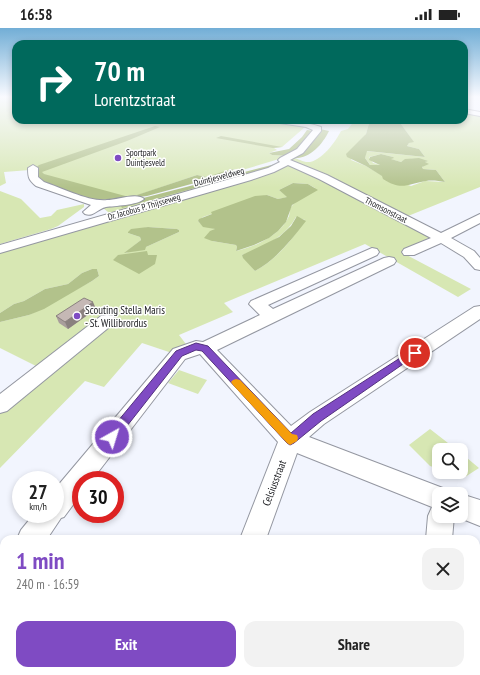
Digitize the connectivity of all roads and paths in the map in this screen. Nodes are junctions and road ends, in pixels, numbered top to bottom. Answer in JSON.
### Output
{"nodes":[{"id":1,"x":313,"y":127,"type":"edge"},
{"id":2,"x":285,"y":161,"type":"junction"},
{"id":3,"x":33,"y":168,"type":"dead end"},
{"id":4,"x":90,"y":208,"type":"junction"},
{"id":5,"x":480,"y":218,"type":"edge"},
{"id":6,"x":102,"y":219,"type":"junction"},
{"id":7,"x":78,"y":226,"type":"junction"},
{"id":8,"x":440,"y":238,"type":"junction"},
{"id":9,"x":0,"y":249,"type":"edge"},
{"id":10,"x":372,"y":252,"type":"dead end"},
{"id":11,"x":409,"y":252,"type":"dead end"},
{"id":12,"x":388,"y":261,"type":"dead end"},
{"id":13,"x":347,"y":264,"type":"junction"},
{"id":14,"x":480,"y":266,"type":"edge"},
{"id":15,"x":363,"y":273,"type":"junction"},
{"id":16,"x":480,"y":311,"type":"edge"},
{"id":17,"x":272,"y":316,"type":"junction"},
{"id":18,"x":107,"y":320,"type":"dead end"},
{"id":19,"x":205,"y":348,"type":"junction"},
{"id":20,"x":0,"y":405,"type":"edge"},
{"id":21,"x":290,"y":440,"type":"junction"},
{"id":22,"x":432,"y":495,"type":"edge"},
{"id":23,"x":64,"y":497,"type":"edge"},
{"id":24,"x":468,"y":509,"type":"edge"},
{"id":25,"x":480,"y":513,"type":"edge"},
{"id":26,"x":43,"y":523,"type":"edge"},
{"id":27,"x":440,"y":523,"type":"edge"},
{"id":28,"x":34,"y":535,"type":"edge"},
{"id":29,"x":254,"y":535,"type":"edge"},
{"id":30,"x":439,"y":535,"type":"edge"}],
"edges":[{"from":1,"to":2,"type":"street","name":"Duintjesveldweg"},
{"from":2,"to":4,"type":"street","name":"Duintjesveldweg"},
{"from":2,"to":6,"type":"street","name":"Dr. Jacobus P. Thijsseweg"},
{"from":2,"to":8,"type":"street","name":"Thomsonstraat"},
{"from":3,"to":4,"type":"street"},
{"from":4,"to":6,"type":"street"},
{"from":4,"to":7,"type":"street","name":"Duintjesveldweg"},
{"from":5,"to":8,"type":"street"},
{"from":6,"to":7,"type":"street","name":"Dr. Jacobus P. Thijsseweg"},
{"from":7,"to":9,"type":"street","name":"Dr. Jacobus P. Thijsseweg"},
{"from":8,"to":11,"type":"street"},
{"from":8,"to":14,"type":"street","name":"Thomsonstraat"},
{"from":10,"to":13,"type":"street"},
{"from":12,"to":15,"type":"street"},
{"from":13,"to":15,"type":"street"},
{"from":13,"to":17,"type":"street"},
{"from":15,"to":17,"type":"street"},
{"from":16,"to":21,"type":"street"},
{"from":17,"to":19,"type":"street"},
{"from":18,"to":20,"type":"street"},
{"from":19,"to":21,"type":"street"},
{"from":19,"to":23,"type":"street"},
{"from":21,"to":22,"type":"street"},
{"from":21,"to":29,"type":"street","name":"Celsiusstraat"},
{"from":24,"to":25,"type":"street"},
{"from":26,"to":28,"type":"street"},
{"from":27,"to":30,"type":"street"}]}
